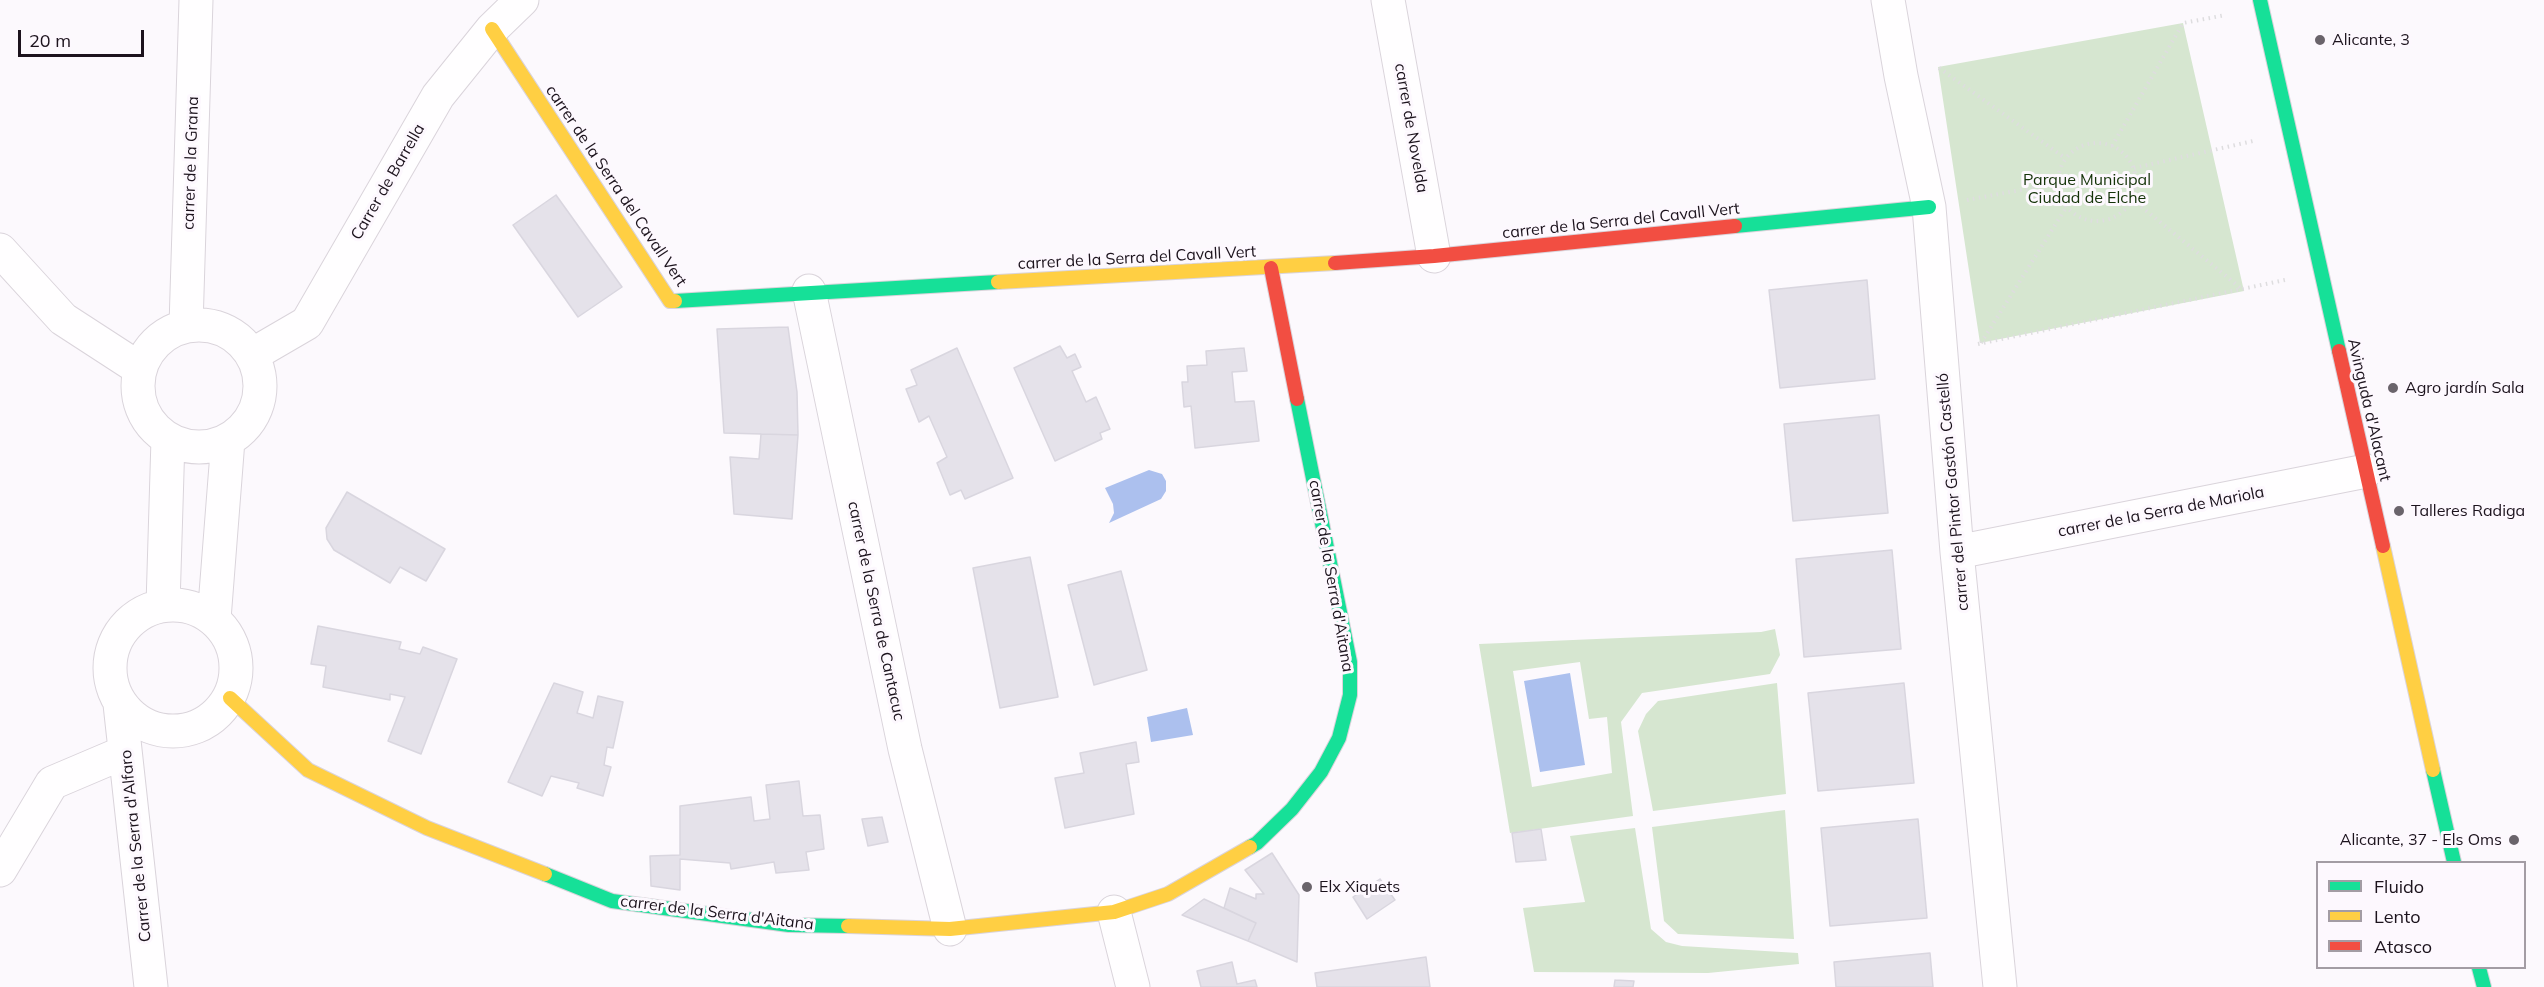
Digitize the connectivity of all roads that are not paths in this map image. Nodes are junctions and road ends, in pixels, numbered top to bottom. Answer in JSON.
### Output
{"nodes":[{"id":1,"x":196,"y":0,"type":"edge"},
{"id":2,"x":522,"y":0,"type":"edge"},
{"id":3,"x":1388,"y":0,"type":"edge"},
{"id":4,"x":1888,"y":0,"type":"edge"},
{"id":5,"x":2260,"y":0,"type":"edge"},
{"id":6,"x":492,"y":29,"type":"junction"},
{"id":7,"x":1943,"y":204,"type":"junction"},
{"id":8,"x":0,"y":250,"type":"edge"},
{"id":9,"x":1434,"y":256,"type":"junction"},
{"id":10,"x":1271,"y":268,"type":"junction"},
{"id":11,"x":808,"y":291,"type":"junction"},
{"id":12,"x":186,"y":326,"type":"junction"},
{"id":13,"x":252,"y":355,"type":"junction"},
{"id":14,"x":140,"y":369,"type":"junction"},
{"id":15,"x":168,"y":439,"type":"junction"},
{"id":16,"x":228,"y":440,"type":"junction"},
{"id":17,"x":2366,"y":471,"type":"junction"},
{"id":18,"x":1957,"y":552,"type":"junction"},
{"id":19,"x":163,"y":605,"type":"junction"},
{"id":20,"x":214,"y":619,"type":"junction"},
{"id":21,"x":230,"y":698,"type":"junction"},
{"id":22,"x":120,"y":704,"type":"junction"},
{"id":23,"x":125,"y":752,"type":"junction"},
{"id":24,"x":2454,"y":861,"type":"edge"},
{"id":25,"x":0,"y":870,"type":"edge"},
{"id":26,"x":1114,"y":912,"type":"junction"},
{"id":27,"x":950,"y":929,"type":"junction"},
{"id":28,"x":2480,"y":969,"type":"edge"},
{"id":29,"x":151,"y":987,"type":"edge"},
{"id":30,"x":1133,"y":987,"type":"edge"},
{"id":31,"x":2000,"y":987,"type":"edge"},
{"id":32,"x":2484,"y":987,"type":"edge"}],
"edges":[{"from":1,"to":12,"type":"street","name":"carrer de la Grana"},
{"from":2,"to":6,"type":"street","name":"Carrer de Barrella"},
{"from":3,"to":9,"type":"street","name":"carrer de Novelda"},
{"from":4,"to":7,"type":"street","name":"carrer del Pintor Gastón Castelló"},
{"from":5,"to":17,"type":"street","name":"Avinguda d'Alacant"},
{"from":6,"to":11,"type":"street","name":"carrer de la Serra del Cavall Vert"},
{"from":6,"to":13,"type":"street","name":"Carrer de Barrella"},
{"from":7,"to":9,"type":"street","name":"carrer de la Serra del Cavall Vert"},
{"from":7,"to":18,"type":"street","name":"carrer del Pintor Gastón Castelló"},
{"from":8,"to":14,"type":"street"},
{"from":9,"to":10,"type":"street","name":"carrer de la Serra del Cavall Vert"},
{"from":10,"to":11,"type":"street","name":"carrer de la Serra del Cavall Vert"},
{"from":10,"to":26,"type":"street","name":"carrer de la Serra d'Aitana"},
{"from":11,"to":27,"type":"street","name":"carrer de la Serra de Cantacuc"},
{"from":12,"to":13,"type":"street"},
{"from":12,"to":14,"type":"street"},
{"from":13,"to":16,"type":"street"},
{"from":14,"to":15,"type":"street"},
{"from":15,"to":16,"type":"street"},
{"from":15,"to":19,"type":"street"},
{"from":16,"to":20,"type":"street"},
{"from":17,"to":18,"type":"street","name":"carrer de la Serra de Mariola"},
{"from":17,"to":24,"type":"street","name":"Avinguda d'Alacant"},
{"from":18,"to":31,"type":"street","name":"carrer del Pintor Gastón Castelló"},
{"from":19,"to":20,"type":"street"},
{"from":19,"to":22,"type":"street"},
{"from":20,"to":21,"type":"street"},
{"from":21,"to":22,"type":"street"},
{"from":21,"to":27,"type":"street","name":"carrer de la Serra d'Aitana"},
{"from":22,"to":23,"type":"street","name":"Carrer de la Serra d'Alfaro"},
{"from":23,"to":25,"type":"street"},
{"from":23,"to":29,"type":"street","name":"Carrer de la Serra d'Alfaro"},
{"from":26,"to":27,"type":"street","name":"carrer de la Serra d'Aitana"},
{"from":26,"to":30,"type":"street"},
{"from":28,"to":32,"type":"street"}]}
